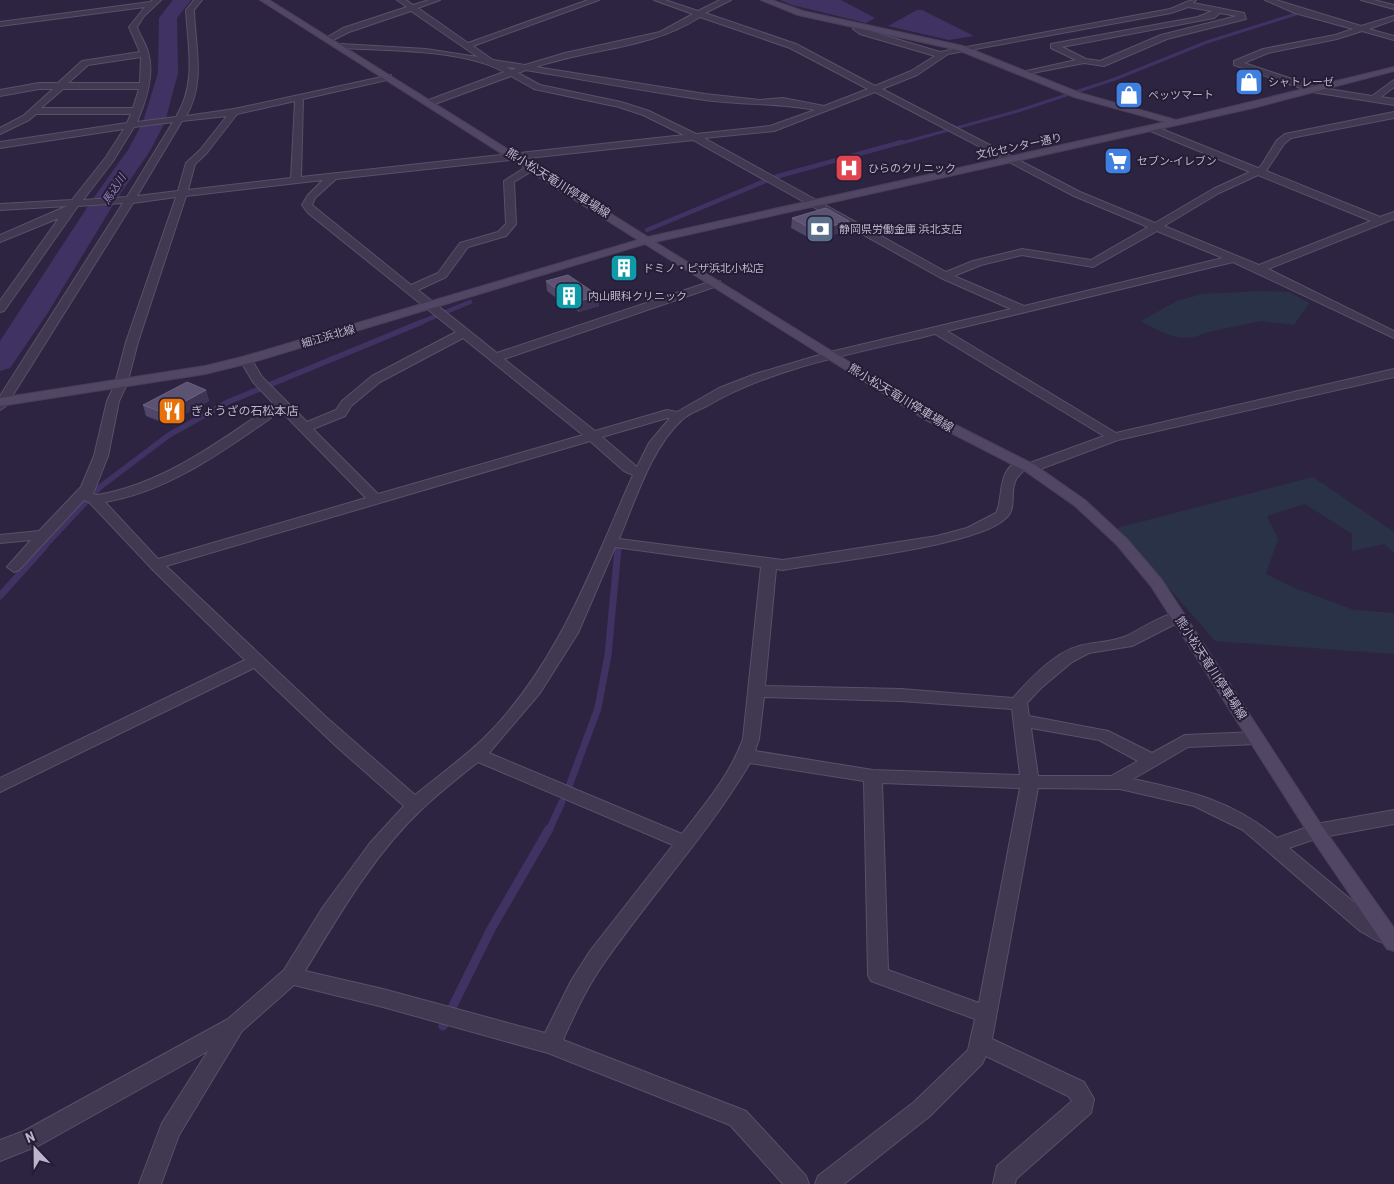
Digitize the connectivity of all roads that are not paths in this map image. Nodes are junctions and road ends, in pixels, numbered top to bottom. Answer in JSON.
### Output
{"nodes":[{"id":1,"x":103,"y":0,"type":"edge"},
{"id":2,"x":198,"y":0,"type":"edge"},
{"id":3,"x":264,"y":0,"type":"edge"},
{"id":4,"x":401,"y":0,"type":"edge"},
{"id":5,"x":436,"y":0,"type":"edge"},
{"id":6,"x":595,"y":0,"type":"edge"},
{"id":7,"x":658,"y":0,"type":"edge"},
{"id":8,"x":727,"y":0,"type":"edge"},
{"id":9,"x":765,"y":0,"type":"edge"},
{"id":10,"x":1269,"y":0,"type":"edge"},
{"id":11,"x":1365,"y":0,"type":"edge"},
{"id":12,"x":155,"y":2,"type":"edge"},
{"id":13,"x":1190,"y":2,"type":"edge"},
{"id":14,"x":1394,"y":7,"type":"edge"},
{"id":15,"x":412,"y":8,"type":"junction"},
{"id":16,"x":107,"y":9,"type":"junction"},
{"id":17,"x":1219,"y":10,"type":"junction"},
{"id":18,"x":699,"y":14,"type":"junction"},
{"id":19,"x":1394,"y":18,"type":"edge"},
{"id":20,"x":0,"y":24,"type":"edge"},
{"id":21,"x":860,"y":27,"type":"junction"},
{"id":22,"x":1360,"y":30,"type":"junction"},
{"id":23,"x":1394,"y":38,"type":"edge"},
{"id":24,"x":328,"y":39,"type":"junction"},
{"id":25,"x":341,"y":46,"type":"junction"},
{"id":26,"x":467,"y":46,"type":"junction"},
{"id":27,"x":960,"y":48,"type":"junction"},
{"id":28,"x":144,"y":54,"type":"junction"},
{"id":29,"x":941,"y":55,"type":"junction"},
{"id":30,"x":486,"y":60,"type":"junction"},
{"id":31,"x":1084,"y":61,"type":"junction"},
{"id":32,"x":530,"y":67,"type":"junction"},
{"id":33,"x":1394,"y":69,"type":"edge"},
{"id":34,"x":513,"y":73,"type":"junction"},
{"id":35,"x":1022,"y":73,"type":"junction"},
{"id":36,"x":388,"y":77,"type":"junction"},
{"id":37,"x":1394,"y":83,"type":"edge"},
{"id":38,"x":143,"y":86,"type":"junction"},
{"id":39,"x":62,"y":87,"type":"junction"},
{"id":40,"x":876,"y":89,"type":"junction"},
{"id":41,"x":1317,"y":89,"type":"junction"},
{"id":42,"x":0,"y":93,"type":"edge"},
{"id":43,"x":299,"y":99,"type":"junction"},
{"id":44,"x":1372,"y":99,"type":"junction"},
{"id":45,"x":1394,"y":102,"type":"edge"},
{"id":46,"x":429,"y":103,"type":"junction"},
{"id":47,"x":825,"y":109,"type":"junction"},
{"id":48,"x":34,"y":111,"type":"junction"},
{"id":49,"x":136,"y":111,"type":"junction"},
{"id":50,"x":234,"y":112,"type":"junction"},
{"id":51,"x":1394,"y":115,"type":"edge"},
{"id":52,"x":179,"y":119,"type":"junction"},
{"id":53,"x":1174,"y":122,"type":"junction"},
{"id":54,"x":135,"y":125,"type":"junction"},
{"id":55,"x":1151,"y":128,"type":"junction"},
{"id":56,"x":0,"y":131,"type":"edge"},
{"id":57,"x":695,"y":137,"type":"junction"},
{"id":58,"x":0,"y":145,"type":"edge"},
{"id":59,"x":513,"y":155,"type":"junction"},
{"id":60,"x":1008,"y":160,"type":"junction"},
{"id":61,"x":532,"y":168,"type":"junction"},
{"id":62,"x":1260,"y":171,"type":"junction"},
{"id":63,"x":333,"y":176,"type":"junction"},
{"id":64,"x":296,"y":180,"type":"junction"},
{"id":65,"x":182,"y":195,"type":"junction"},
{"id":66,"x":128,"y":201,"type":"junction"},
{"id":67,"x":81,"y":202,"type":"junction"},
{"id":68,"x":813,"y":203,"type":"junction"},
{"id":69,"x":0,"y":207,"type":"edge"},
{"id":70,"x":70,"y":210,"type":"junction"},
{"id":71,"x":1394,"y":215,"type":"edge"},
{"id":72,"x":1380,"y":220,"type":"junction"},
{"id":73,"x":1156,"y":226,"type":"junction"},
{"id":74,"x":0,"y":239,"type":"edge"},
{"id":75,"x":649,"y":240,"type":"junction"},
{"id":76,"x":1233,"y":259,"type":"junction"},
{"id":77,"x":1259,"y":269,"type":"junction"},
{"id":78,"x":945,"y":276,"type":"junction"},
{"id":79,"x":716,"y":283,"type":"junction"},
{"id":80,"x":410,"y":288,"type":"junction"},
{"id":81,"x":0,"y":309,"type":"edge"},
{"id":82,"x":1021,"y":309,"type":"junction"},
{"id":83,"x":438,"y":311,"type":"junction"},
{"id":84,"x":936,"y":330,"type":"junction"},
{"id":85,"x":464,"y":333,"type":"junction"},
{"id":86,"x":1394,"y":335,"type":"edge"},
{"id":87,"x":830,"y":356,"type":"junction"},
{"id":88,"x":494,"y":358,"type":"junction"},
{"id":89,"x":246,"y":360,"type":"junction"},
{"id":90,"x":1394,"y":373,"type":"edge"},
{"id":91,"x":121,"y":384,"type":"junction"},
{"id":92,"x":1,"y":403,"type":"edge"},
{"id":93,"x":282,"y":404,"type":"junction"},
{"id":94,"x":679,"y":416,"type":"junction"},
{"id":95,"x":306,"y":427,"type":"junction"},
{"id":96,"x":594,"y":436,"type":"junction"},
{"id":97,"x":1114,"y":437,"type":"junction"},
{"id":98,"x":1026,"y":466,"type":"junction"},
{"id":99,"x":640,"y":474,"type":"junction"},
{"id":100,"x":91,"y":495,"type":"junction"},
{"id":101,"x":376,"y":500,"type":"junction"},
{"id":102,"x":43,"y":534,"type":"junction"},
{"id":103,"x":0,"y":539,"type":"edge"},
{"id":104,"x":611,"y":542,"type":"junction"},
{"id":105,"x":156,"y":564,"type":"junction"},
{"id":106,"x":769,"y":564,"type":"junction"},
{"id":107,"x":14,"y":567,"type":"dead end"},
{"id":108,"x":1178,"y":617,"type":"junction"},
{"id":109,"x":256,"y":661,"type":"junction"},
{"id":110,"x":756,"y":691,"type":"junction"},
{"id":111,"x":1020,"y":712,"type":"junction"},
{"id":112,"x":1256,"y":738,"type":"junction"},
{"id":113,"x":476,"y":754,"type":"junction"},
{"id":114,"x":745,"y":756,"type":"junction"},
{"id":115,"x":1152,"y":760,"type":"junction"},
{"id":116,"x":873,"y":776,"type":"junction"},
{"id":117,"x":1030,"y":782,"type":"junction"},
{"id":118,"x":1115,"y":782,"type":"junction"},
{"id":119,"x":0,"y":786,"type":"edge"},
{"id":120,"x":415,"y":806,"type":"junction"},
{"id":121,"x":1394,"y":817,"type":"edge"},
{"id":122,"x":1316,"y":831,"type":"junction"},
{"id":123,"x":683,"y":842,"type":"junction"},
{"id":124,"x":1276,"y":846,"type":"junction"},
{"id":125,"x":1391,"y":940,"type":"edge"},
{"id":126,"x":291,"y":976,"type":"junction"},
{"id":127,"x":988,"y":1015,"type":"junction"},
{"id":128,"x":235,"y":1025,"type":"junction"},
{"id":129,"x":550,"y":1044,"type":"junction"},
{"id":130,"x":981,"y":1044,"type":"junction"},
{"id":131,"x":0,"y":1151,"type":"edge"},
{"id":132,"x":150,"y":1184,"type":"edge"},
{"id":133,"x":798,"y":1184,"type":"edge"},
{"id":134,"x":826,"y":1184,"type":"edge"},
{"id":135,"x":1004,"y":1184,"type":"edge"}],
"edges":[{"from":1,"to":16,"type":"street"},
{"from":2,"to":52,"type":"street"},
{"from":3,"to":24,"type":"main road","name":"熊小松天竜川停車場線"},
{"from":4,"to":15,"type":"street"},
{"from":5,"to":15,"type":"street"},
{"from":6,"to":26,"type":"street"},
{"from":7,"to":18,"type":"street"},
{"from":8,"to":18,"type":"street"},
{"from":9,"to":21,"type":"main road"},
{"from":10,"to":22,"type":"street"},
{"from":11,"to":14,"type":"street"},
{"from":12,"to":16,"type":"street"},
{"from":12,"to":28,"type":"street"},
{"from":13,"to":17,"type":"street"},
{"from":13,"to":27,"type":"street"},
{"from":15,"to":24,"type":"street"},
{"from":15,"to":26,"type":"street"},
{"from":16,"to":20,"type":"street"},
{"from":17,"to":31,"type":"street"},
{"from":17,"to":31,"type":"street"},
{"from":18,"to":32,"type":"street"},
{"from":18,"to":40,"type":"street"},
{"from":19,"to":22,"type":"street"},
{"from":21,"to":27,"type":"main road"},
{"from":21,"to":29,"type":"street"},
{"from":22,"to":23,"type":"street"},
{"from":22,"to":41,"type":"street"},
{"from":24,"to":25,"type":"main road","name":"熊小松天竜川停車場線"},
{"from":25,"to":30,"type":"street"},
{"from":25,"to":36,"type":"main road","name":"熊小松天竜川停車場線"},
{"from":26,"to":30,"type":"street"},
{"from":27,"to":29,"type":"street"},
{"from":27,"to":35,"type":"main road"},
{"from":28,"to":38,"type":"street"},
{"from":28,"to":39,"type":"street"},
{"from":29,"to":40,"type":"street"},
{"from":30,"to":32,"type":"street"},
{"from":30,"to":34,"type":"street"},
{"from":31,"to":35,"type":"street"},
{"from":32,"to":34,"type":"street"},
{"from":32,"to":47,"type":"street"},
{"from":33,"to":41,"type":"main road","name":"文化センター通り"},
{"from":34,"to":46,"type":"street"},
{"from":34,"to":57,"type":"street"},
{"from":35,"to":53,"type":"main road"},
{"from":36,"to":43,"type":"street"},
{"from":36,"to":46,"type":"main road","name":"熊小松天竜川停車場線"},
{"from":37,"to":44,"type":"street"},
{"from":38,"to":39,"type":"street"},
{"from":38,"to":49,"type":"street"},
{"from":39,"to":42,"type":"street"},
{"from":39,"to":48,"type":"street"},
{"from":40,"to":47,"type":"street"},
{"from":40,"to":60,"type":"street"},
{"from":41,"to":44,"type":"street"},
{"from":41,"to":53,"type":"main road","name":"文化センター通り"},
{"from":43,"to":50,"type":"street"},
{"from":43,"to":64,"type":"street"},
{"from":44,"to":45,"type":"street"},
{"from":46,"to":59,"type":"main road","name":"熊小松天竜川停車場線"},
{"from":47,"to":57,"type":"street"},
{"from":48,"to":49,"type":"street"},
{"from":48,"to":56,"type":"street"},
{"from":49,"to":54,"type":"street"},
{"from":50,"to":52,"type":"street"},
{"from":50,"to":65,"type":"street"},
{"from":51,"to":62,"type":"street"},
{"from":52,"to":54,"type":"street"},
{"from":52,"to":66,"type":"street"},
{"from":53,"to":55,"type":"main road","name":"文化センター通り"},
{"from":54,"to":58,"type":"street"},
{"from":54,"to":67,"type":"street"},
{"from":55,"to":60,"type":"main road","name":"文化センター通り"},
{"from":55,"to":62,"type":"street"},
{"from":57,"to":59,"type":"street"},
{"from":57,"to":68,"type":"street"},
{"from":59,"to":61,"type":"main road","name":"熊小松天竜川停車場線"},
{"from":59,"to":63,"type":"street"},
{"from":60,"to":68,"type":"main road","name":"文化センター通り"},
{"from":60,"to":73,"type":"street"},
{"from":61,"to":75,"type":"main road","name":"熊小松天竜川停車場線"},
{"from":61,"to":80,"type":"street"},
{"from":62,"to":72,"type":"street"},
{"from":62,"to":73,"type":"street"},
{"from":63,"to":64,"type":"street"},
{"from":63,"to":80,"type":"street"},
{"from":64,"to":65,"type":"street"},
{"from":65,"to":66,"type":"street"},
{"from":65,"to":91,"type":"street"},
{"from":66,"to":67,"type":"street"},
{"from":66,"to":92,"type":"street"},
{"from":67,"to":69,"type":"street"},
{"from":67,"to":70,"type":"street"},
{"from":68,"to":75,"type":"main road","name":"文化センター通り"},
{"from":68,"to":78,"type":"street"},
{"from":70,"to":74,"type":"street"},
{"from":70,"to":81,"type":"street"},
{"from":71,"to":72,"type":"street"},
{"from":72,"to":77,"type":"street"},
{"from":73,"to":76,"type":"street"},
{"from":73,"to":78,"type":"street"},
{"from":75,"to":79,"type":"main road","name":"熊小松天竜川停車場線"},
{"from":75,"to":83,"type":"main road","name":"細江浜北線"},
{"from":76,"to":77,"type":"street"},
{"from":76,"to":82,"type":"street"},
{"from":77,"to":86,"type":"street"},
{"from":78,"to":82,"type":"street"},
{"from":79,"to":87,"type":"main road","name":"熊小松天竜川停車場線"},
{"from":79,"to":88,"type":"street"},
{"from":80,"to":83,"type":"street"},
{"from":82,"to":84,"type":"street"},
{"from":83,"to":85,"type":"street"},
{"from":83,"to":89,"type":"main road","name":"細江浜北線"},
{"from":84,"to":87,"type":"street"},
{"from":84,"to":97,"type":"street"},
{"from":85,"to":88,"type":"street"},
{"from":85,"to":95,"type":"street"},
{"from":87,"to":94,"type":"street"},
{"from":87,"to":98,"type":"main road","name":"熊小松天竜川停車場線"},
{"from":88,"to":96,"type":"street"},
{"from":89,"to":91,"type":"main road","name":"細江浜北線"},
{"from":89,"to":93,"type":"street"},
{"from":90,"to":97,"type":"street"},
{"from":91,"to":92,"type":"main road","name":"細江浜北線"},
{"from":91,"to":100,"type":"street"},
{"from":93,"to":95,"type":"street"},
{"from":93,"to":100,"type":"street"},
{"from":94,"to":96,"type":"street"},
{"from":94,"to":99,"type":"street"},
{"from":95,"to":101,"type":"street"},
{"from":96,"to":99,"type":"street"},
{"from":96,"to":101,"type":"street"},
{"from":97,"to":98,"type":"street"},
{"from":98,"to":106,"type":"street"},
{"from":98,"to":108,"type":"main road","name":"熊小松天竜川停車場線"},
{"from":99,"to":104,"type":"street"},
{"from":100,"to":102,"type":"street"},
{"from":100,"to":105,"type":"street"},
{"from":101,"to":105,"type":"street"},
{"from":102,"to":103,"type":"street"},
{"from":102,"to":107,"type":"street"},
{"from":104,"to":106,"type":"street"},
{"from":104,"to":113,"type":"street"},
{"from":105,"to":109,"type":"street"},
{"from":106,"to":110,"type":"street"},
{"from":108,"to":111,"type":"street"},
{"from":108,"to":112,"type":"main road","name":"熊小松天竜川停車場線"},
{"from":109,"to":119,"type":"street"},
{"from":109,"to":120,"type":"street"},
{"from":110,"to":111,"type":"street"},
{"from":110,"to":114,"type":"street"},
{"from":111,"to":115,"type":"street"},
{"from":111,"to":117,"type":"street"},
{"from":112,"to":115,"type":"street"},
{"from":112,"to":122,"type":"main road","name":"熊小松天竜川停車場線"},
{"from":113,"to":120,"type":"street"},
{"from":113,"to":123,"type":"street"},
{"from":114,"to":116,"type":"street"},
{"from":114,"to":123,"type":"street"},
{"from":115,"to":118,"type":"street"},
{"from":116,"to":117,"type":"street"},
{"from":116,"to":127,"type":"street"},
{"from":117,"to":118,"type":"street"},
{"from":117,"to":127,"type":"street"},
{"from":118,"to":124,"type":"street"},
{"from":120,"to":126,"type":"street"},
{"from":121,"to":122,"type":"street"},
{"from":122,"to":124,"type":"street"},
{"from":122,"to":125,"type":"main road","name":"熊小松天竜川停車場線"},
{"from":123,"to":129,"type":"street"},
{"from":124,"to":125,"type":"street"},
{"from":126,"to":128,"type":"street"},
{"from":126,"to":129,"type":"street"},
{"from":127,"to":130,"type":"street"},
{"from":128,"to":131,"type":"street"},
{"from":128,"to":132,"type":"street"},
{"from":129,"to":133,"type":"street"},
{"from":130,"to":134,"type":"street"},
{"from":130,"to":135,"type":"street"}]}
